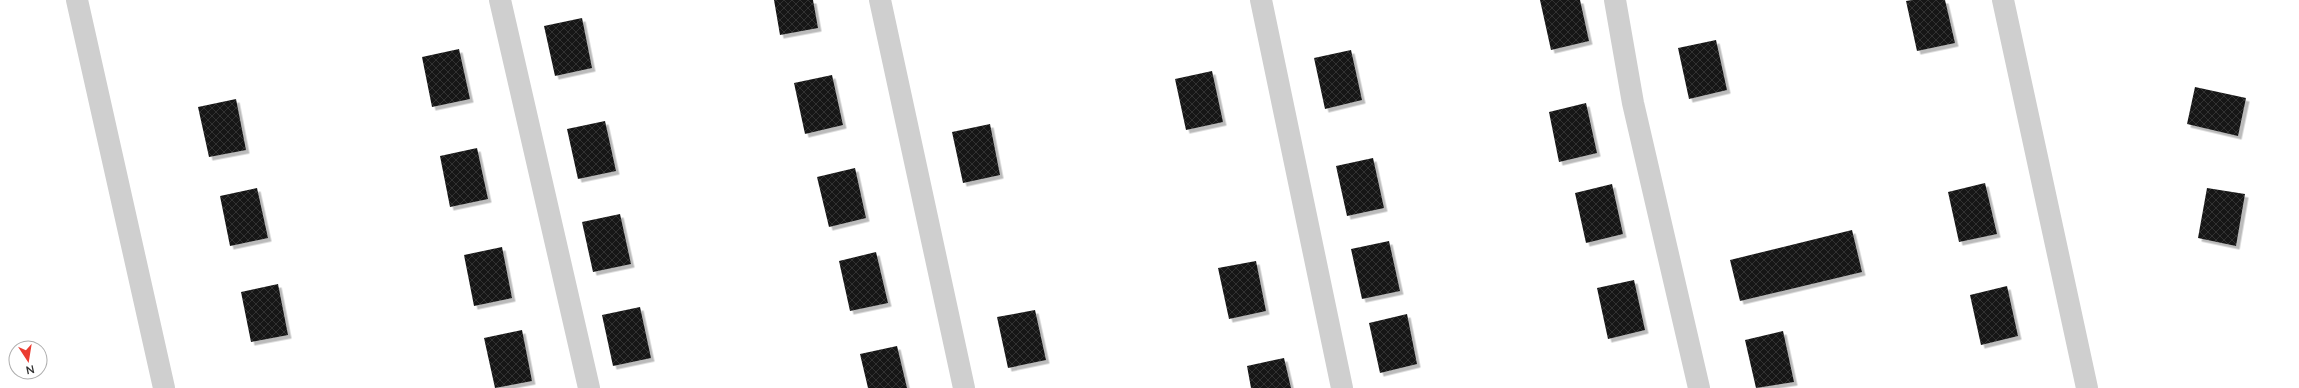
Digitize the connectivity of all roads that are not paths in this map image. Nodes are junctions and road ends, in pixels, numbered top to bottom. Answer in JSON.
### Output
{"nodes":[{"id":1,"x":77,"y":0,"type":"edge"},
{"id":2,"x":500,"y":0,"type":"edge"},
{"id":3,"x":880,"y":0,"type":"edge"},
{"id":4,"x":1261,"y":0,"type":"edge"},
{"id":5,"x":1615,"y":0,"type":"edge"},
{"id":6,"x":2003,"y":0,"type":"edge"},
{"id":7,"x":164,"y":388,"type":"edge"},
{"id":8,"x":589,"y":388,"type":"edge"},
{"id":9,"x":964,"y":388,"type":"edge"},
{"id":10,"x":1342,"y":388,"type":"edge"},
{"id":11,"x":1699,"y":388,"type":"edge"},
{"id":12,"x":2087,"y":388,"type":"edge"}],
"edges":[{"from":1,"to":7,"type":"street"},
{"from":2,"to":8,"type":"street"},
{"from":3,"to":9,"type":"street"},
{"from":4,"to":10,"type":"street"},
{"from":5,"to":11,"type":"street"},
{"from":6,"to":12,"type":"street"}]}
